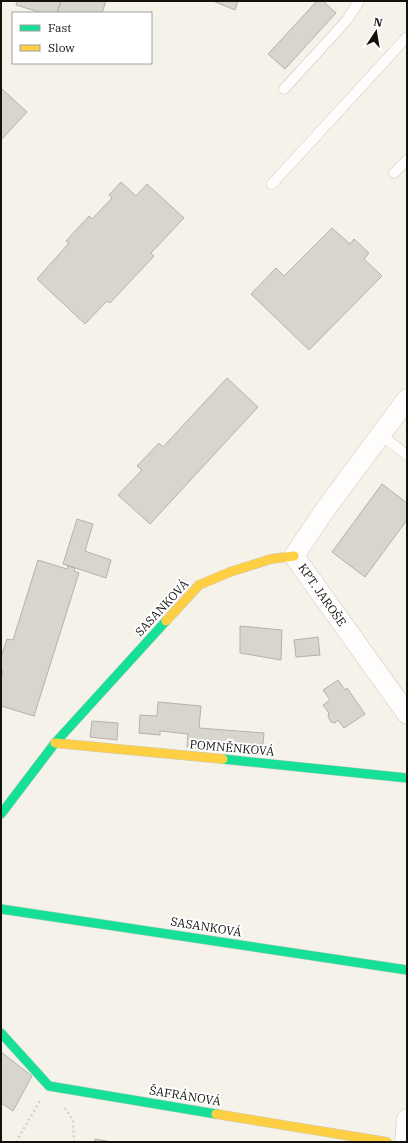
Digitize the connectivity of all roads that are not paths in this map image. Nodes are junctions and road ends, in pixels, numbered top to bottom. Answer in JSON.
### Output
{"nodes":[{"id":1,"x":359,"y":1,"type":"edge"},
{"id":2,"x":407,"y":37,"type":"edge"},
{"id":3,"x":284,"y":89,"type":"dead end"},
{"id":4,"x":407,"y":160,"type":"edge"},
{"id":5,"x":394,"y":173,"type":"dead end"},
{"id":6,"x":272,"y":184,"type":"dead end"},
{"id":7,"x":407,"y":399,"type":"edge"},
{"id":8,"x":381,"y":435,"type":"junction"},
{"id":9,"x":407,"y":455,"type":"edge"},
{"id":10,"x":294,"y":556,"type":"junction"},
{"id":11,"x":407,"y":714,"type":"edge"},
{"id":12,"x":55,"y":743,"type":"junction"},
{"id":13,"x":407,"y":778,"type":"edge"},
{"id":14,"x":1,"y":814,"type":"edge"},
{"id":15,"x":1,"y":909,"type":"edge"},
{"id":16,"x":407,"y":970,"type":"edge"},
{"id":17,"x":1,"y":1033,"type":"edge"},
{"id":18,"x":407,"y":1119,"type":"edge"},
{"id":19,"x":387,"y":1142,"type":"edge"},
{"id":20,"x":405,"y":1142,"type":"edge"}],
"edges":[{"from":1,"to":3,"type":"lane"},
{"from":2,"to":6,"type":"lane"},
{"from":4,"to":5,"type":"lane"},
{"from":7,"to":8,"type":"street","name":"KPT. JAROŠE"},
{"from":8,"to":9,"type":"lane"},
{"from":8,"to":10,"type":"street","name":"KPT. JAROŠE"},
{"from":10,"to":11,"type":"street","name":"KPT. JAROŠE"},
{"from":10,"to":12,"type":"street","name":"SASANKOVÁ"},
{"from":12,"to":13,"type":"street","name":"POMNĚNKOVÁ"},
{"from":12,"to":14,"type":"street","name":"SASANKOVÁ"},
{"from":15,"to":16,"type":"street","name":"SASANKOVÁ"},
{"from":17,"to":19,"type":"street","name":"ŠAFRÁNOVÁ"},
{"from":18,"to":20,"type":"street"}]}
